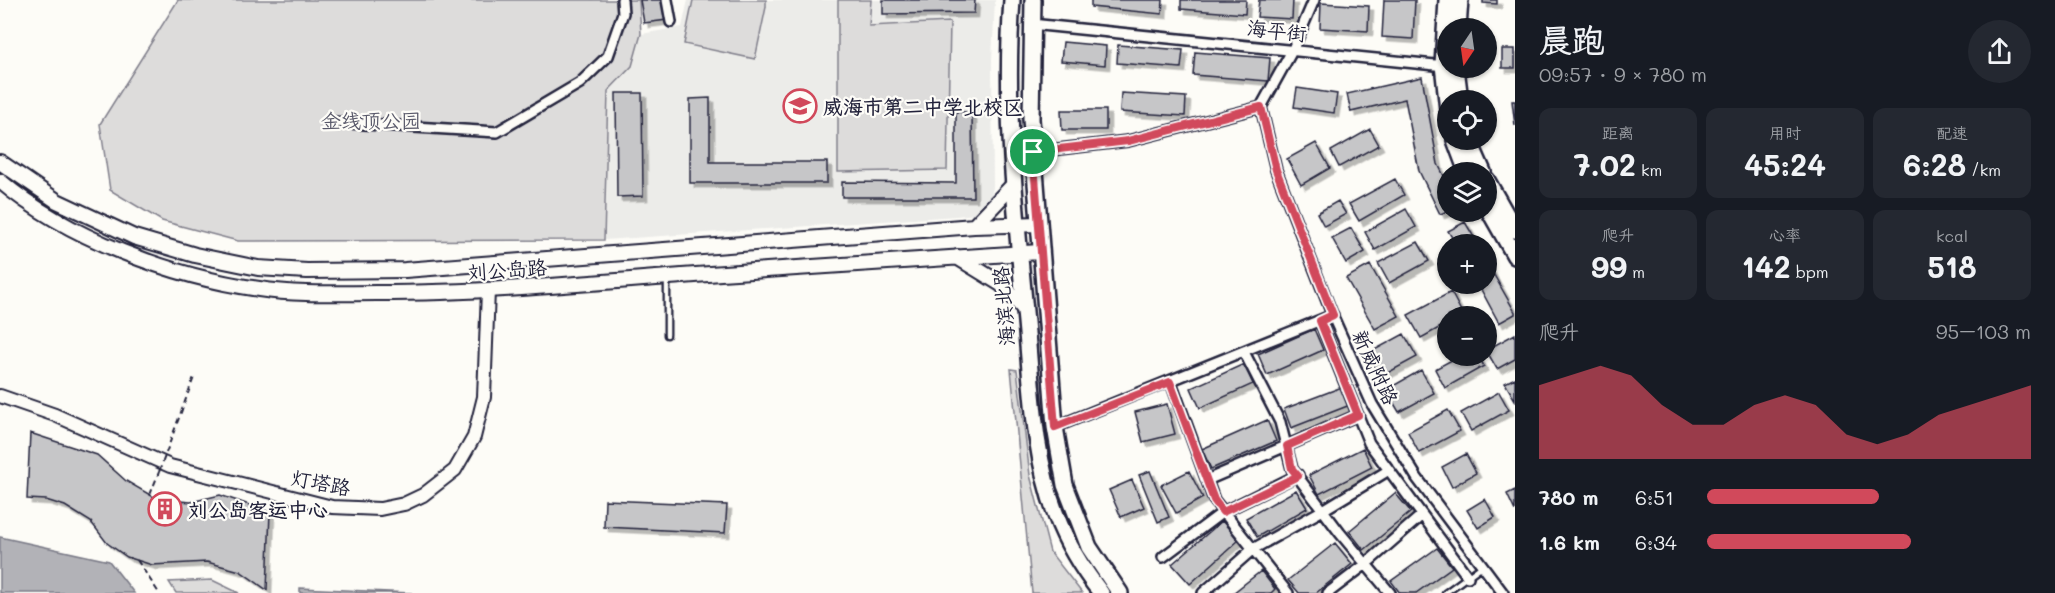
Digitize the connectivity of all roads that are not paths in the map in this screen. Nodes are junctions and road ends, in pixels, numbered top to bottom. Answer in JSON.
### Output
{"nodes":[{"id":1,"x":622,"y":0,"type":"edge"},
{"id":2,"x":667,"y":0,"type":"edge"},
{"id":3,"x":1012,"y":0,"type":"edge"},
{"id":4,"x":1033,"y":0,"type":"edge"},
{"id":5,"x":1314,"y":0,"type":"edge"},
{"id":6,"x":1447,"y":0,"type":"edge"},
{"id":7,"x":1460,"y":0,"type":"edge"},
{"id":8,"x":1448,"y":18,"type":"edge"},
{"id":9,"x":1459,"y":18,"type":"edge"},
{"id":10,"x":670,"y":22,"type":"dead end"},
{"id":11,"x":1031,"y":24,"type":"junction"},
{"id":12,"x":1293,"y":49,"type":"junction"},
{"id":13,"x":1437,"y":65,"type":"edge"},
{"id":14,"x":1261,"y":107,"type":"junction"},
{"id":15,"x":331,"y":122,"type":"dead end"},
{"id":16,"x":1033,"y":152,"type":"junction"},
{"id":17,"x":0,"y":162,"type":"edge"},
{"id":18,"x":0,"y":181,"type":"edge"},
{"id":19,"x":1014,"y":184,"type":"junction"},
{"id":20,"x":1497,"y":198,"type":"edge"},
{"id":21,"x":1496,"y":222,"type":"edge"},
{"id":22,"x":1038,"y":224,"type":"junction"},
{"id":23,"x":1017,"y":225,"type":"junction"},
{"id":24,"x":975,"y":226,"type":"junction"},
{"id":25,"x":1515,"y":230,"type":"edge"},
{"id":26,"x":1040,"y":252,"type":"junction"},
{"id":27,"x":1020,"y":254,"type":"junction"},
{"id":28,"x":955,"y":256,"type":"junction"},
{"id":29,"x":1515,"y":256,"type":"edge"},
{"id":30,"x":667,"y":277,"type":"junction"},
{"id":31,"x":488,"y":290,"type":"junction"},
{"id":32,"x":1024,"y":309,"type":"junction"},
{"id":33,"x":1333,"y":315,"type":"junction"},
{"id":34,"x":1320,"y":321,"type":"junction"},
{"id":35,"x":667,"y":335,"type":"dead end"},
{"id":36,"x":1244,"y":352,"type":"junction"},
{"id":37,"x":1170,"y":382,"type":"junction"},
{"id":38,"x":0,"y":396,"type":"edge"},
{"id":39,"x":1358,"y":415,"type":"junction"},
{"id":40,"x":1055,"y":427,"type":"junction"},
{"id":41,"x":1287,"y":446,"type":"junction"},
{"id":42,"x":1389,"y":470,"type":"junction"},
{"id":43,"x":1298,"y":476,"type":"junction"},
{"id":44,"x":1207,"y":480,"type":"junction"},
{"id":45,"x":1323,"y":510,"type":"junction"},
{"id":46,"x":1223,"y":512,"type":"junction"},
{"id":47,"x":1422,"y":515,"type":"junction"},
{"id":48,"x":1253,"y":549,"type":"junction"},
{"id":49,"x":1163,"y":557,"type":"dead end"},
{"id":50,"x":1366,"y":564,"type":"junction"},
{"id":51,"x":1482,"y":566,"type":"junction"},
{"id":52,"x":1468,"y":577,"type":"junction"},
{"id":53,"x":1101,"y":593,"type":"edge"},
{"id":54,"x":1120,"y":593,"type":"edge"},
{"id":55,"x":1203,"y":593,"type":"edge"},
{"id":56,"x":1288,"y":593,"type":"edge"},
{"id":57,"x":1328,"y":593,"type":"edge"},
{"id":58,"x":1390,"y":593,"type":"edge"},
{"id":59,"x":1445,"y":593,"type":"edge"},
{"id":60,"x":1503,"y":593,"type":"edge"}],
"edges":[{"from":1,"to":15,"type":"street"},
{"from":2,"to":10,"type":"street"},
{"from":3,"to":19,"type":"main road","name":"海滨北路"},
{"from":4,"to":11,"type":"main road","name":"海滨北路"},
{"from":5,"to":12,"type":"street"},
{"from":6,"to":8,"type":"main road"},
{"from":7,"to":9,"type":"main road"},
{"from":11,"to":12,"type":"street","name":"海平街"},
{"from":11,"to":16,"type":"main road","name":"海滨北路"},
{"from":12,"to":13,"type":"street","name":"海平街"},
{"from":12,"to":14,"type":"street"},
{"from":14,"to":16,"type":"street"},
{"from":14,"to":33,"type":"street","name":"新威附路"},
{"from":16,"to":22,"type":"main road","name":"海滨北路"},
{"from":17,"to":24,"type":"main road","name":"刘公岛路"},
{"from":18,"to":31,"type":"main road","name":"刘公岛路"},
{"from":19,"to":23,"type":"main road","name":"海滨北路"},
{"from":19,"to":24,"type":"main road"},
{"from":20,"to":25,"type":"main road"},
{"from":21,"to":29,"type":"main road"},
{"from":22,"to":23,"type":"main road","name":"刘公岛路"},
{"from":22,"to":26,"type":"main road","name":"海滨北路"},
{"from":23,"to":24,"type":"main road","name":"刘公岛路"},
{"from":23,"to":27,"type":"main road","name":"海滨北路"},
{"from":26,"to":27,"type":"main road","name":"刘公岛路"},
{"from":26,"to":40,"type":"main road","name":"海滨北路"},
{"from":27,"to":28,"type":"main road","name":"刘公岛路"},
{"from":27,"to":32,"type":"main road","name":"海滨北路"},
{"from":28,"to":30,"type":"main road","name":"刘公岛路"},
{"from":28,"to":32,"type":"main road"},
{"from":30,"to":31,"type":"main road","name":"刘公岛路"},
{"from":30,"to":35,"type":"lane"},
{"from":31,"to":38,"type":"street","name":"灯塔路"},
{"from":32,"to":53,"type":"main road","name":"海滨北路"},
{"from":33,"to":34,"type":"street"},
{"from":33,"to":51,"type":"street","name":"新威附路"},
{"from":34,"to":36,"type":"street"},
{"from":34,"to":39,"type":"street"},
{"from":36,"to":37,"type":"street"},
{"from":36,"to":41,"type":"street"},
{"from":37,"to":40,"type":"street"},
{"from":37,"to":44,"type":"street"},
{"from":39,"to":41,"type":"street"},
{"from":39,"to":42,"type":"street"},
{"from":40,"to":54,"type":"main road","name":"海滨北路"},
{"from":41,"to":43,"type":"street"},
{"from":41,"to":44,"type":"street"},
{"from":42,"to":45,"type":"street"},
{"from":42,"to":47,"type":"street"},
{"from":43,"to":45,"type":"street"},
{"from":43,"to":46,"type":"street"},
{"from":44,"to":46,"type":"street"},
{"from":45,"to":48,"type":"street"},
{"from":45,"to":50,"type":"street"},
{"from":46,"to":48,"type":"street"},
{"from":46,"to":49,"type":"street"},
{"from":47,"to":50,"type":"street"},
{"from":47,"to":52,"type":"street"},
{"from":48,"to":55,"type":"street"},
{"from":48,"to":56,"type":"street"},
{"from":50,"to":57,"type":"street"},
{"from":50,"to":58,"type":"street"},
{"from":51,"to":52,"type":"lane"},
{"from":51,"to":60,"type":"street","name":"新威附路"},
{"from":52,"to":59,"type":"lane"}]}
